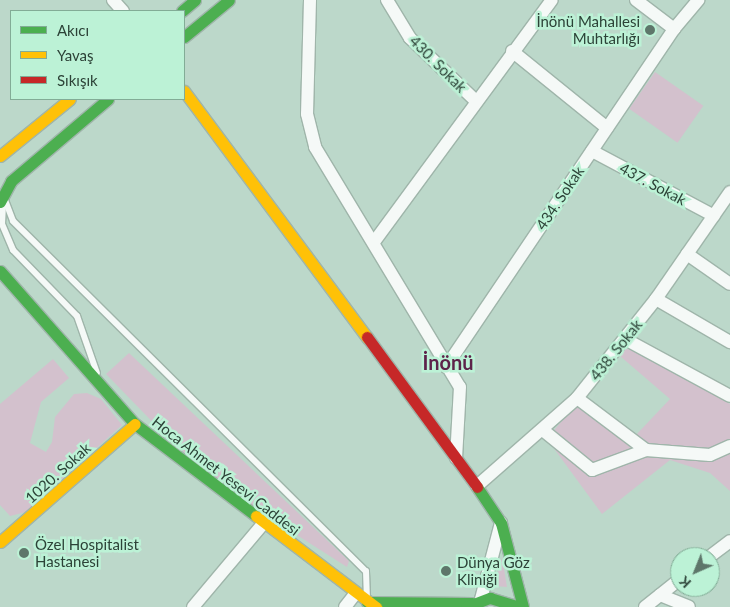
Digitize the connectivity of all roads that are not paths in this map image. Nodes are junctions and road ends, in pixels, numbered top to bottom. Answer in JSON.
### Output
{"nodes":[{"id":1,"x":113,"y":0,"type":"edge"},
{"id":2,"x":195,"y":0,"type":"edge"},
{"id":3,"x":229,"y":0,"type":"edge"},
{"id":4,"x":310,"y":0,"type":"edge"},
{"id":5,"x":386,"y":0,"type":"edge"},
{"id":6,"x":552,"y":0,"type":"edge"},
{"id":7,"x":636,"y":0,"type":"edge"},
{"id":8,"x":698,"y":0,"type":"edge"},
{"id":9,"x":122,"y":10,"type":"edge"},
{"id":10,"x":183,"y":10,"type":"edge"},
{"id":11,"x":674,"y":30,"type":"junction"},
{"id":12,"x":185,"y":37,"type":"edge"},
{"id":13,"x":512,"y":51,"type":"junction"},
{"id":14,"x":185,"y":92,"type":"edge"},
{"id":15,"x":69,"y":100,"type":"edge"},
{"id":16,"x":107,"y":100,"type":"edge"},
{"id":17,"x":476,"y":102,"type":"junction"},
{"id":18,"x":608,"y":128,"type":"junction"},
{"id":19,"x":592,"y":151,"type":"junction"},
{"id":20,"x":0,"y":156,"type":"edge"},
{"id":21,"x":730,"y":192,"type":"edge"},
{"id":22,"x":2,"y":198,"type":"edge"},
{"id":23,"x":714,"y":216,"type":"junction"},
{"id":24,"x":374,"y":242,"type":"junction"},
{"id":25,"x":687,"y":254,"type":"junction"},
{"id":26,"x":0,"y":271,"type":"edge"},
{"id":27,"x":730,"y":284,"type":"edge"},
{"id":28,"x":656,"y":299,"type":"junction"},
{"id":29,"x":625,"y":339,"type":"junction"},
{"id":30,"x":730,"y":342,"type":"edge"},
{"id":31,"x":446,"y":366,"type":"junction"},
{"id":32,"x":100,"y":385,"type":"junction"},
{"id":33,"x":730,"y":396,"type":"edge"},
{"id":34,"x":577,"y":398,"type":"junction"},
{"id":35,"x":134,"y":424,"type":"junction"},
{"id":36,"x":544,"y":431,"type":"junction"},
{"id":37,"x":730,"y":446,"type":"edge"},
{"id":38,"x":646,"y":450,"type":"junction"},
{"id":39,"x":456,"y":458,"type":"junction"},
{"id":40,"x":477,"y":486,"type":"junction"},
{"id":41,"x":501,"y":523,"type":"junction"},
{"id":42,"x":263,"y":524,"type":"junction"},
{"id":43,"x":730,"y":541,"type":"edge"},
{"id":44,"x":0,"y":542,"type":"edge"},
{"id":45,"x":720,"y":549,"type":"edge"},
{"id":46,"x":670,"y":587,"type":"edge"},
{"id":47,"x":355,"y":594,"type":"junction"},
{"id":48,"x":660,"y":595,"type":"junction"},
{"id":49,"x":473,"y":603,"type":"edge"},
{"id":50,"x":371,"y":605,"type":"edge"},
{"id":51,"x":194,"y":607,"type":"edge"},
{"id":52,"x":344,"y":607,"type":"edge"},
{"id":53,"x":519,"y":607,"type":"edge"},
{"id":54,"x":523,"y":607,"type":"edge"},
{"id":55,"x":645,"y":607,"type":"edge"},
{"id":56,"x":689,"y":607,"type":"edge"}],
"edges":[{"from":1,"to":9,"type":"street"},
{"from":2,"to":10,"type":"main road"},
{"from":3,"to":12,"type":"main road"},
{"from":4,"to":24,"type":"street"},
{"from":5,"to":17,"type":"street","name":"430. Sokak"},
{"from":6,"to":13,"type":"street"},
{"from":7,"to":11,"type":"street"},
{"from":8,"to":11,"type":"street","name":"434. Sokak"},
{"from":11,"to":18,"type":"street","name":"434. Sokak"},
{"from":13,"to":17,"type":"street"},
{"from":13,"to":18,"type":"street"},
{"from":14,"to":39,"type":"main road"},
{"from":15,"to":20,"type":"main road"},
{"from":16,"to":22,"type":"main road"},
{"from":17,"to":24,"type":"street"},
{"from":18,"to":19,"type":"street","name":"434. Sokak"},
{"from":19,"to":23,"type":"street","name":"437. Sokak"},
{"from":19,"to":31,"type":"street","name":"434. Sokak"},
{"from":21,"to":23,"type":"street","name":"438. Sokak"},
{"from":22,"to":32,"type":"lane"},
{"from":22,"to":50,"type":"lane"},
{"from":23,"to":25,"type":"street","name":"438. Sokak"},
{"from":24,"to":31,"type":"street"},
{"from":25,"to":27,"type":"street"},
{"from":25,"to":28,"type":"street","name":"438. Sokak"},
{"from":26,"to":32,"type":"main road","name":"Hoca Ahmet Yesevi Caddesi"},
{"from":28,"to":29,"type":"street","name":"438. Sokak"},
{"from":28,"to":30,"type":"street"},
{"from":29,"to":33,"type":"street"},
{"from":29,"to":34,"type":"street","name":"438. Sokak"},
{"from":31,"to":39,"type":"street"},
{"from":32,"to":35,"type":"main road","name":"Hoca Ahmet Yesevi Caddesi"},
{"from":34,"to":36,"type":"street","name":"438. Sokak"},
{"from":34,"to":38,"type":"street"},
{"from":35,"to":42,"type":"main road","name":"Hoca Ahmet Yesevi Caddesi"},
{"from":35,"to":44,"type":"main road","name":"1020. Sokak"},
{"from":36,"to":38,"type":"street"},
{"from":36,"to":40,"type":"street","name":"438. Sokak"},
{"from":37,"to":38,"type":"street"},
{"from":39,"to":40,"type":"main road"},
{"from":40,"to":41,"type":"main road"},
{"from":41,"to":49,"type":"street"},
{"from":41,"to":54,"type":"main road"},
{"from":42,"to":47,"type":"main road","name":"Hoca Ahmet Yesevi Caddesi"},
{"from":42,"to":51,"type":"street"},
{"from":43,"to":45,"type":"street"},
{"from":46,"to":48,"type":"street"},
{"from":47,"to":50,"type":"main road","name":"Hoca Ahmet Yesevi Caddesi"},
{"from":47,"to":52,"type":"street"},
{"from":48,"to":55,"type":"street"},
{"from":48,"to":56,"type":"street"},
{"from":49,"to":50,"type":"main road"},
{"from":49,"to":53,"type":"main road"}]}
